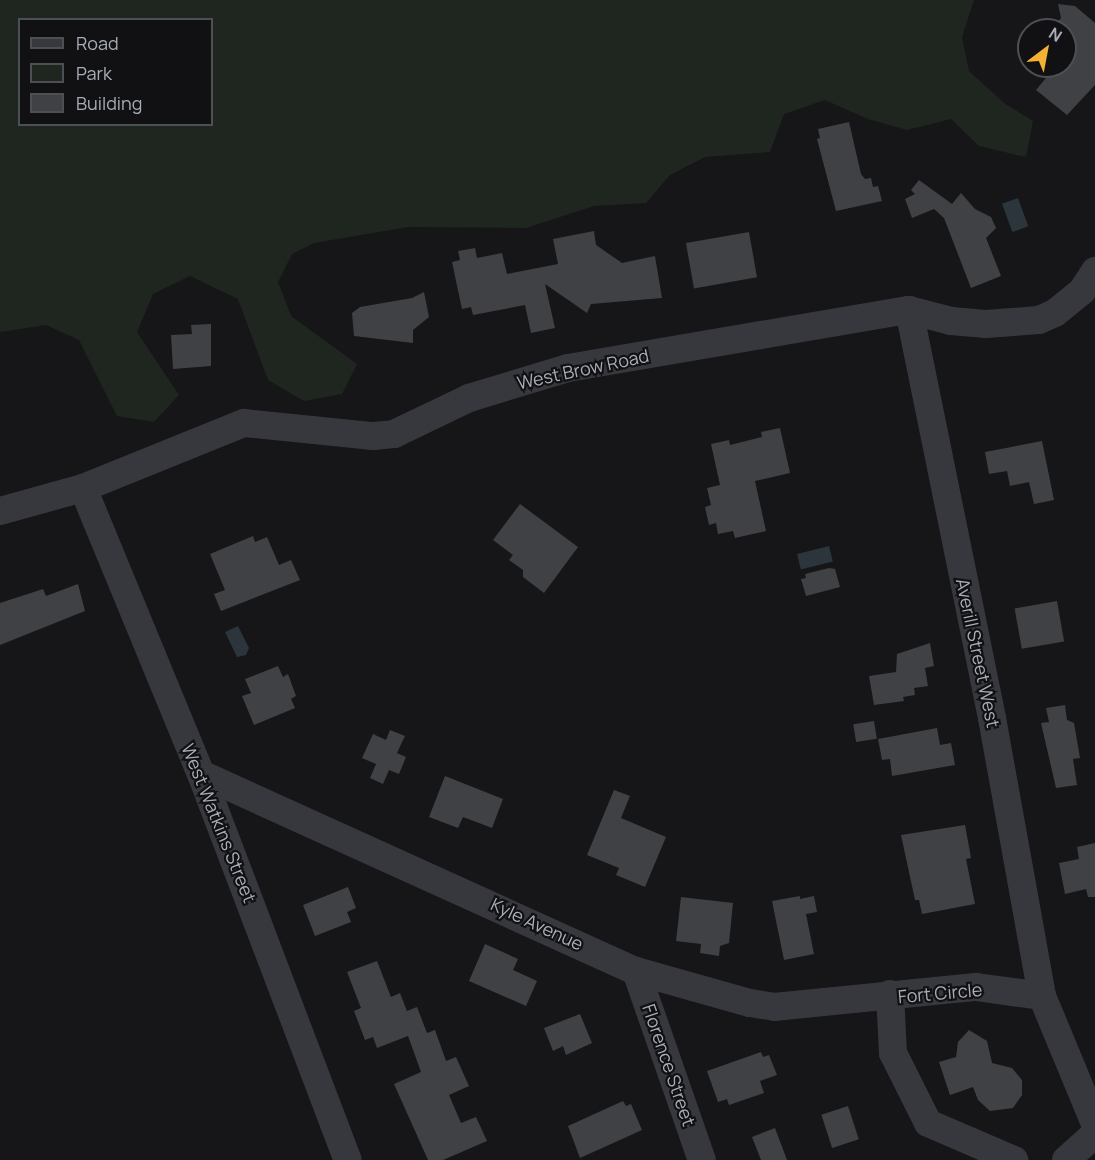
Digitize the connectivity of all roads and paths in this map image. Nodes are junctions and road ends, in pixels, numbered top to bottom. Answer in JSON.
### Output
{"nodes":[{"id":1,"x":1095,"y":271,"type":"edge"},
{"id":2,"x":909,"y":310,"type":"junction"},
{"id":3,"x":83,"y":488,"type":"junction"},
{"id":4,"x":0,"y":511,"type":"edge"},
{"id":5,"x":201,"y":774,"type":"junction"},
{"id":6,"x":636,"y":971,"type":"junction"},
{"id":7,"x":890,"y":994,"type":"junction"},
{"id":8,"x":1042,"y":996,"type":"junction"},
{"id":9,"x":1095,"y":1124,"type":"edge"},
{"id":10,"x":1095,"y":1134,"type":"edge"},
{"id":11,"x":348,"y":1160,"type":"edge"},
{"id":12,"x":702,"y":1160,"type":"edge"},
{"id":13,"x":1014,"y":1160,"type":"edge"},
{"id":14,"x":1066,"y":1160,"type":"edge"}],
"edges":[{"from":1,"to":2,"type":"street","name":"West Brow Road"},
{"from":2,"to":3,"type":"street","name":"West Brow Road"},
{"from":2,"to":8,"type":"street","name":"Averill Street West"},
{"from":3,"to":4,"type":"street","name":"West Brow Road"},
{"from":3,"to":5,"type":"street","name":"West Watkins Street"},
{"from":5,"to":6,"type":"street","name":"Kyle Avenue"},
{"from":5,"to":11,"type":"street","name":"West Watkins Street"},
{"from":6,"to":7,"type":"street","name":"Kyle Avenue"},
{"from":6,"to":12,"type":"street","name":"Florence Street"},
{"from":7,"to":8,"type":"street","name":"Fort Circle"},
{"from":7,"to":13,"type":"street","name":"Fort Circle"},
{"from":8,"to":9,"type":"street"},
{"from":10,"to":14,"type":"street"}]}
